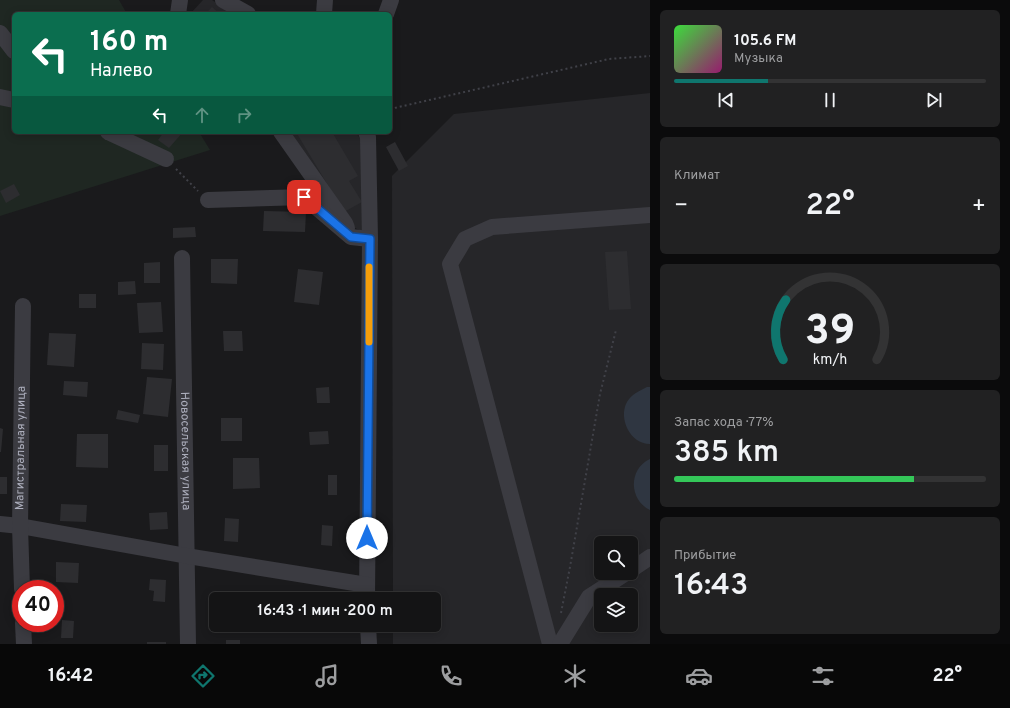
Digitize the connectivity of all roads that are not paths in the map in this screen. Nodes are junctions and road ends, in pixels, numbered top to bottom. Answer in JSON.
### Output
{"nodes":[{"id":1,"x":180,"y":0,"type":"edge"},
{"id":2,"x":223,"y":0,"type":"edge"},
{"id":3,"x":325,"y":0,"type":"edge"},
{"id":4,"x":391,"y":0,"type":"edge"},
{"id":5,"x":178,"y":12,"type":"edge"},
{"id":6,"x":244,"y":12,"type":"edge"},
{"id":7,"x":324,"y":12,"type":"edge"},
{"id":8,"x":387,"y":12,"type":"edge"},
{"id":9,"x":0,"y":33,"type":"edge"},
{"id":10,"x":12,"y":48,"type":"edge"},
{"id":11,"x":0,"y":97,"type":"edge"},
{"id":12,"x":12,"y":100,"type":"edge"},
{"id":13,"x":112,"y":134,"type":"edge"},
{"id":14,"x":282,"y":134,"type":"edge"},
{"id":15,"x":367,"y":134,"type":"edge"},
{"id":16,"x":166,"y":159,"type":"road end"},
{"id":17,"x":208,"y":200,"type":"road end"},
{"id":18,"x":650,"y":215,"type":"edge"},
{"id":19,"x":351,"y":237,"type":"junction"},
{"id":20,"x":370,"y":239,"type":"junction"},
{"id":21,"x":182,"y":258,"type":"dead end"},
{"id":22,"x":23,"y":306,"type":"dead end"},
{"id":23,"x":0,"y":524,"type":"edge"},
{"id":24,"x":20,"y":526,"type":"junction"},
{"id":25,"x":187,"y":556,"type":"junction"},
{"id":26,"x":650,"y":557,"type":"edge"},
{"id":27,"x":638,"y":565,"type":"edge"},
{"id":28,"x":22,"y":580,"type":"edge"},
{"id":29,"x":616,"y":580,"type":"edge"},
{"id":30,"x":367,"y":592,"type":"edge"},
{"id":31,"x":23,"y":632,"type":"edge"},
{"id":32,"x":368,"y":632,"type":"edge"},
{"id":33,"x":24,"y":644,"type":"edge"},
{"id":34,"x":188,"y":644,"type":"edge"},
{"id":35,"x":369,"y":644,"type":"edge"},
{"id":36,"x":550,"y":644,"type":"edge"},
{"id":37,"x":560,"y":644,"type":"edge"}],
"edges":[{"from":1,"to":5,"type":"street"},
{"from":2,"to":6,"type":"street"},
{"from":3,"to":7,"type":"street"},
{"from":4,"to":8,"type":"street"},
{"from":9,"to":10,"type":"street"},
{"from":11,"to":12,"type":"street"},
{"from":13,"to":16,"type":"street"},
{"from":14,"to":19,"type":"street"},
{"from":15,"to":20,"type":"street"},
{"from":17,"to":19,"type":"street"},
{"from":18,"to":36,"type":"street"},
{"from":19,"to":20,"type":"street"},
{"from":20,"to":30,"type":"street"},
{"from":21,"to":25,"type":"street","name":"Новосельская улица"},
{"from":22,"to":24,"type":"street","name":"Магистральная улица"},
{"from":23,"to":24,"type":"street"},
{"from":24,"to":25,"type":"street"},
{"from":24,"to":28,"type":"street","name":"Магистральная улица"},
{"from":25,"to":30,"type":"street"},
{"from":25,"to":34,"type":"street","name":"Новосельская улица"},
{"from":26,"to":27,"type":"street"},
{"from":29,"to":37,"type":"street"},
{"from":31,"to":33,"type":"street"},
{"from":32,"to":35,"type":"street"}]}
